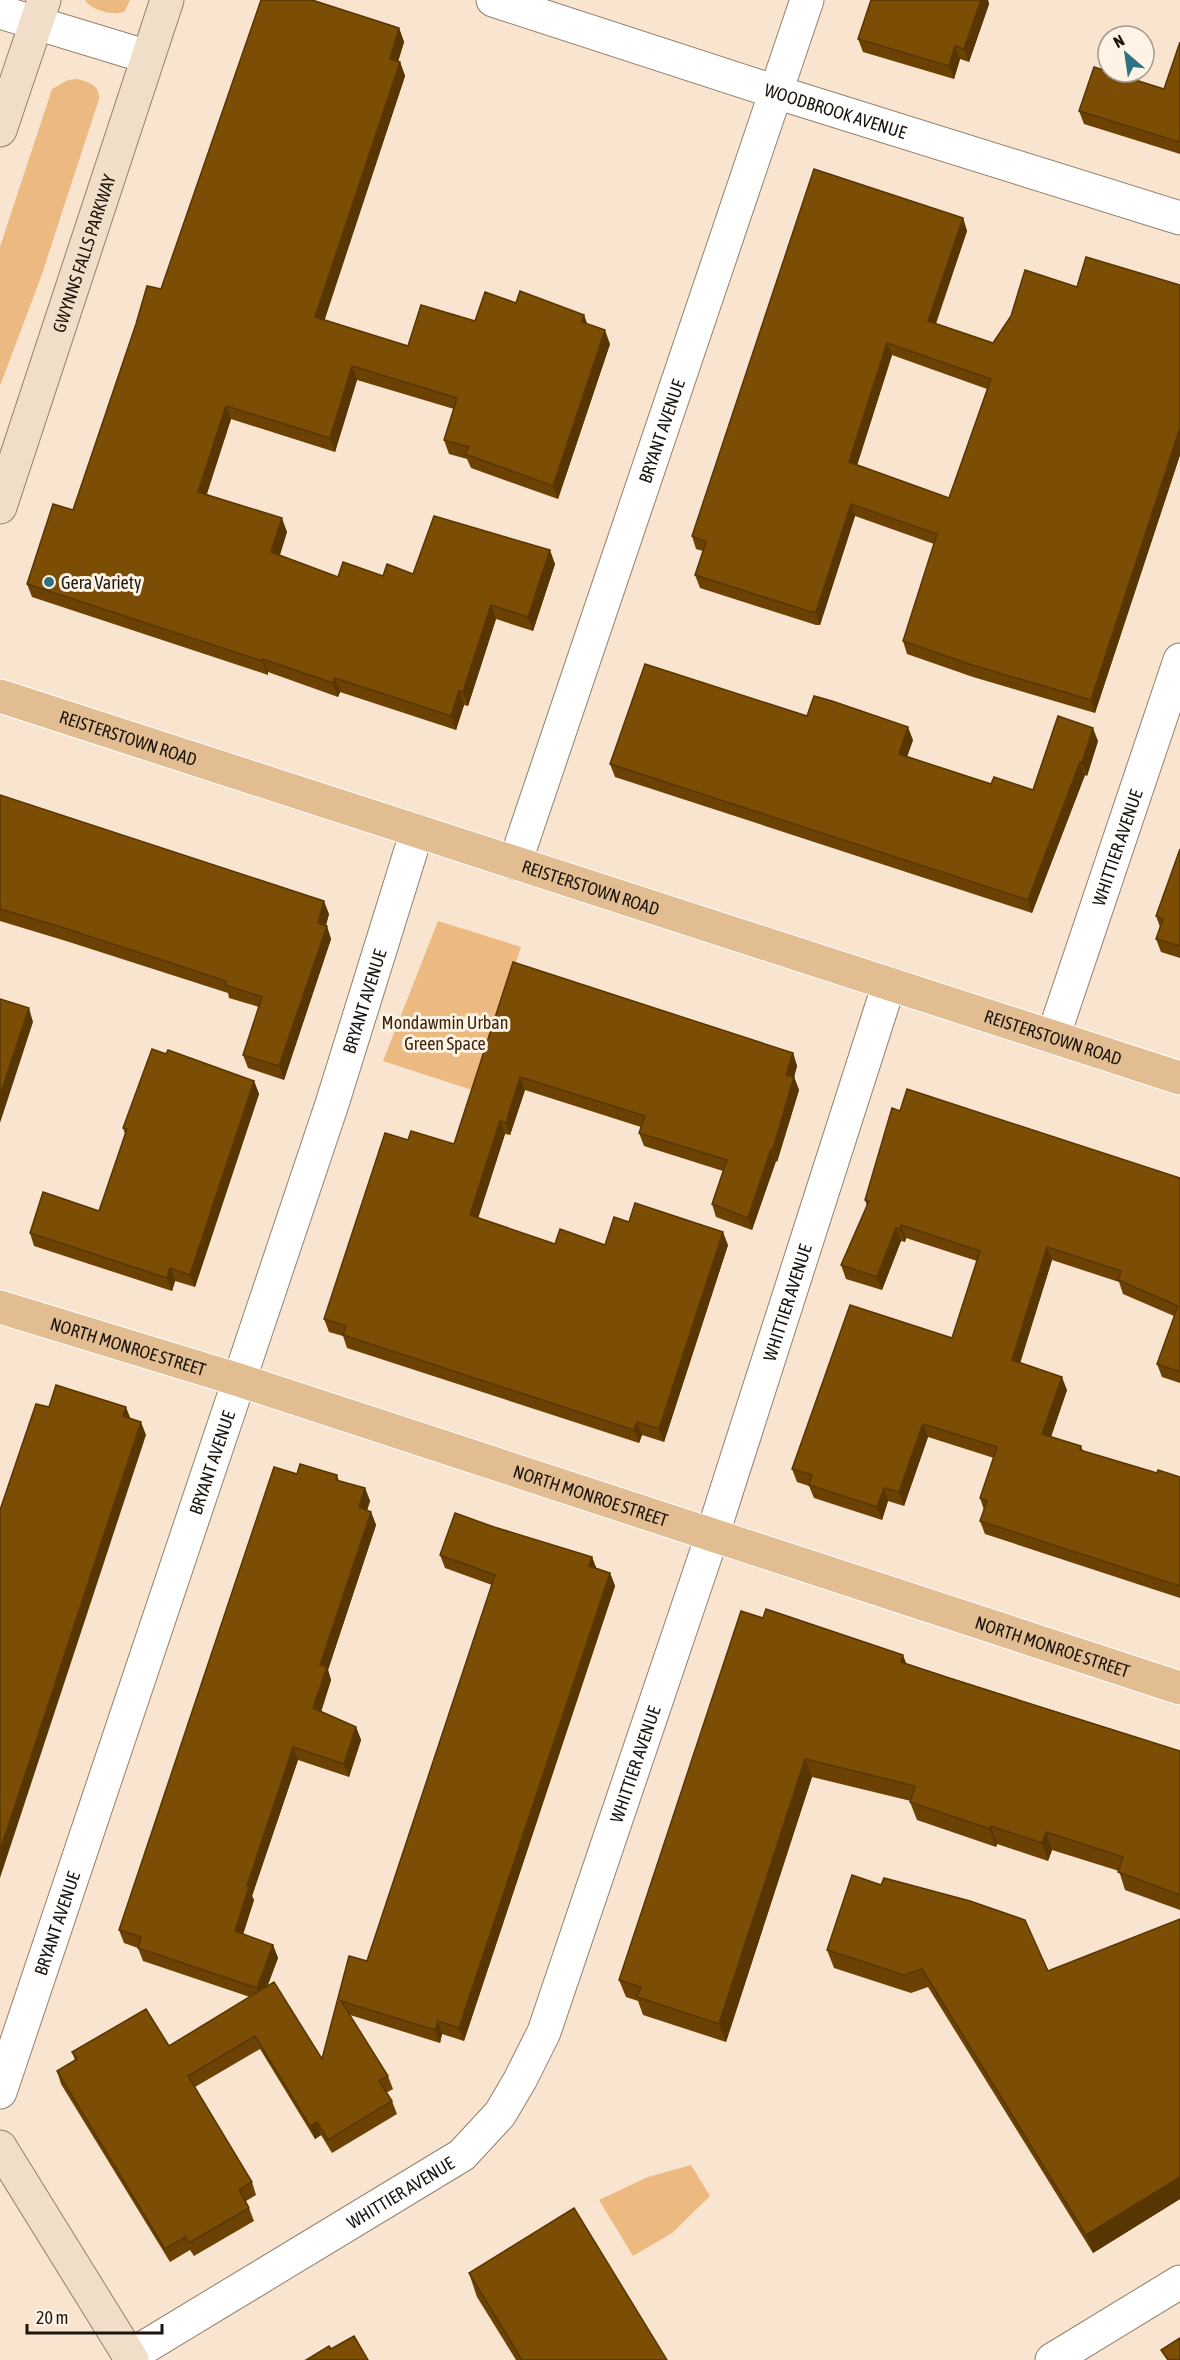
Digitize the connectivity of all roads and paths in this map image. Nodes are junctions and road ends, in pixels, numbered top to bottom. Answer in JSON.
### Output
{"nodes":[{"id":1,"x":167,"y":0,"type":"edge"},
{"id":2,"x":493,"y":0,"type":"edge"},
{"id":3,"x":807,"y":0,"type":"edge"},
{"id":4,"x":40,"y":11,"type":"edge"},
{"id":5,"x":0,"y":12,"type":"edge"},
{"id":6,"x":148,"y":57,"type":"junction"},
{"id":7,"x":776,"y":92,"type":"junction"},
{"id":8,"x":0,"y":130,"type":"edge"},
{"id":9,"x":1180,"y":218,"type":"edge"},
{"id":10,"x":0,"y":507,"type":"edge"},
{"id":11,"x":1180,"y":660,"type":"edge"},
{"id":12,"x":0,"y":696,"type":"edge"},
{"id":13,"x":417,"y":831,"type":"junction"},
{"id":14,"x":515,"y":863,"type":"junction"},
{"id":15,"x":889,"y":984,"type":"junction"},
{"id":16,"x":1053,"y":1037,"type":"junction"},
{"id":17,"x":1180,"y":1078,"type":"edge"},
{"id":18,"x":0,"y":1306,"type":"edge"},
{"id":19,"x":239,"y":1380,"type":"junction"},
{"id":20,"x":712,"y":1536,"type":"junction"},
{"id":21,"x":1180,"y":1688,"type":"edge"},
{"id":22,"x":0,"y":2092,"type":"edge"},
{"id":23,"x":0,"y":2147,"type":"edge"},
{"id":24,"x":1180,"y":2282,"type":"edge"},
{"id":25,"x":1072,"y":2355,"type":"edge"},
{"id":26,"x":131,"y":2358,"type":"edge"}],
"edges":[{"from":1,"to":6,"type":"main road","name":"GWYNNS FALLS PARKWAY"},
{"from":2,"to":7,"type":"street","name":"WOODBROOK AVENUE"},
{"from":3,"to":7,"type":"street","name":"BRYANT AVENUE"},
{"from":4,"to":5,"type":"street"},
{"from":4,"to":6,"type":"street"},
{"from":4,"to":8,"type":"main road"},
{"from":6,"to":10,"type":"main road","name":"GWYNNS FALLS PARKWAY"},
{"from":7,"to":9,"type":"street","name":"WOODBROOK AVENUE"},
{"from":7,"to":14,"type":"street","name":"BRYANT AVENUE"},
{"from":11,"to":16,"type":"street","name":"WHITTIER AVENUE"},
{"from":12,"to":13,"type":"main road","name":"REISTERSTOWN ROAD"},
{"from":13,"to":14,"type":"main road","name":"REISTERSTOWN ROAD"},
{"from":13,"to":19,"type":"street","name":"BRYANT AVENUE"},
{"from":14,"to":15,"type":"main road","name":"REISTERSTOWN ROAD"},
{"from":15,"to":16,"type":"main road","name":"REISTERSTOWN ROAD"},
{"from":15,"to":20,"type":"street","name":"WHITTIER AVENUE"},
{"from":16,"to":17,"type":"main road","name":"REISTERSTOWN ROAD"},
{"from":18,"to":19,"type":"main road","name":"NORTH MONROE STREET"},
{"from":19,"to":20,"type":"main road","name":"NORTH MONROE STREET"},
{"from":19,"to":22,"type":"street","name":"BRYANT AVENUE"},
{"from":20,"to":21,"type":"main road","name":"NORTH MONROE STREET"},
{"from":20,"to":26,"type":"street","name":"WHITTIER AVENUE"},
{"from":23,"to":26,"type":"main road"},
{"from":24,"to":25,"type":"street"}]}
